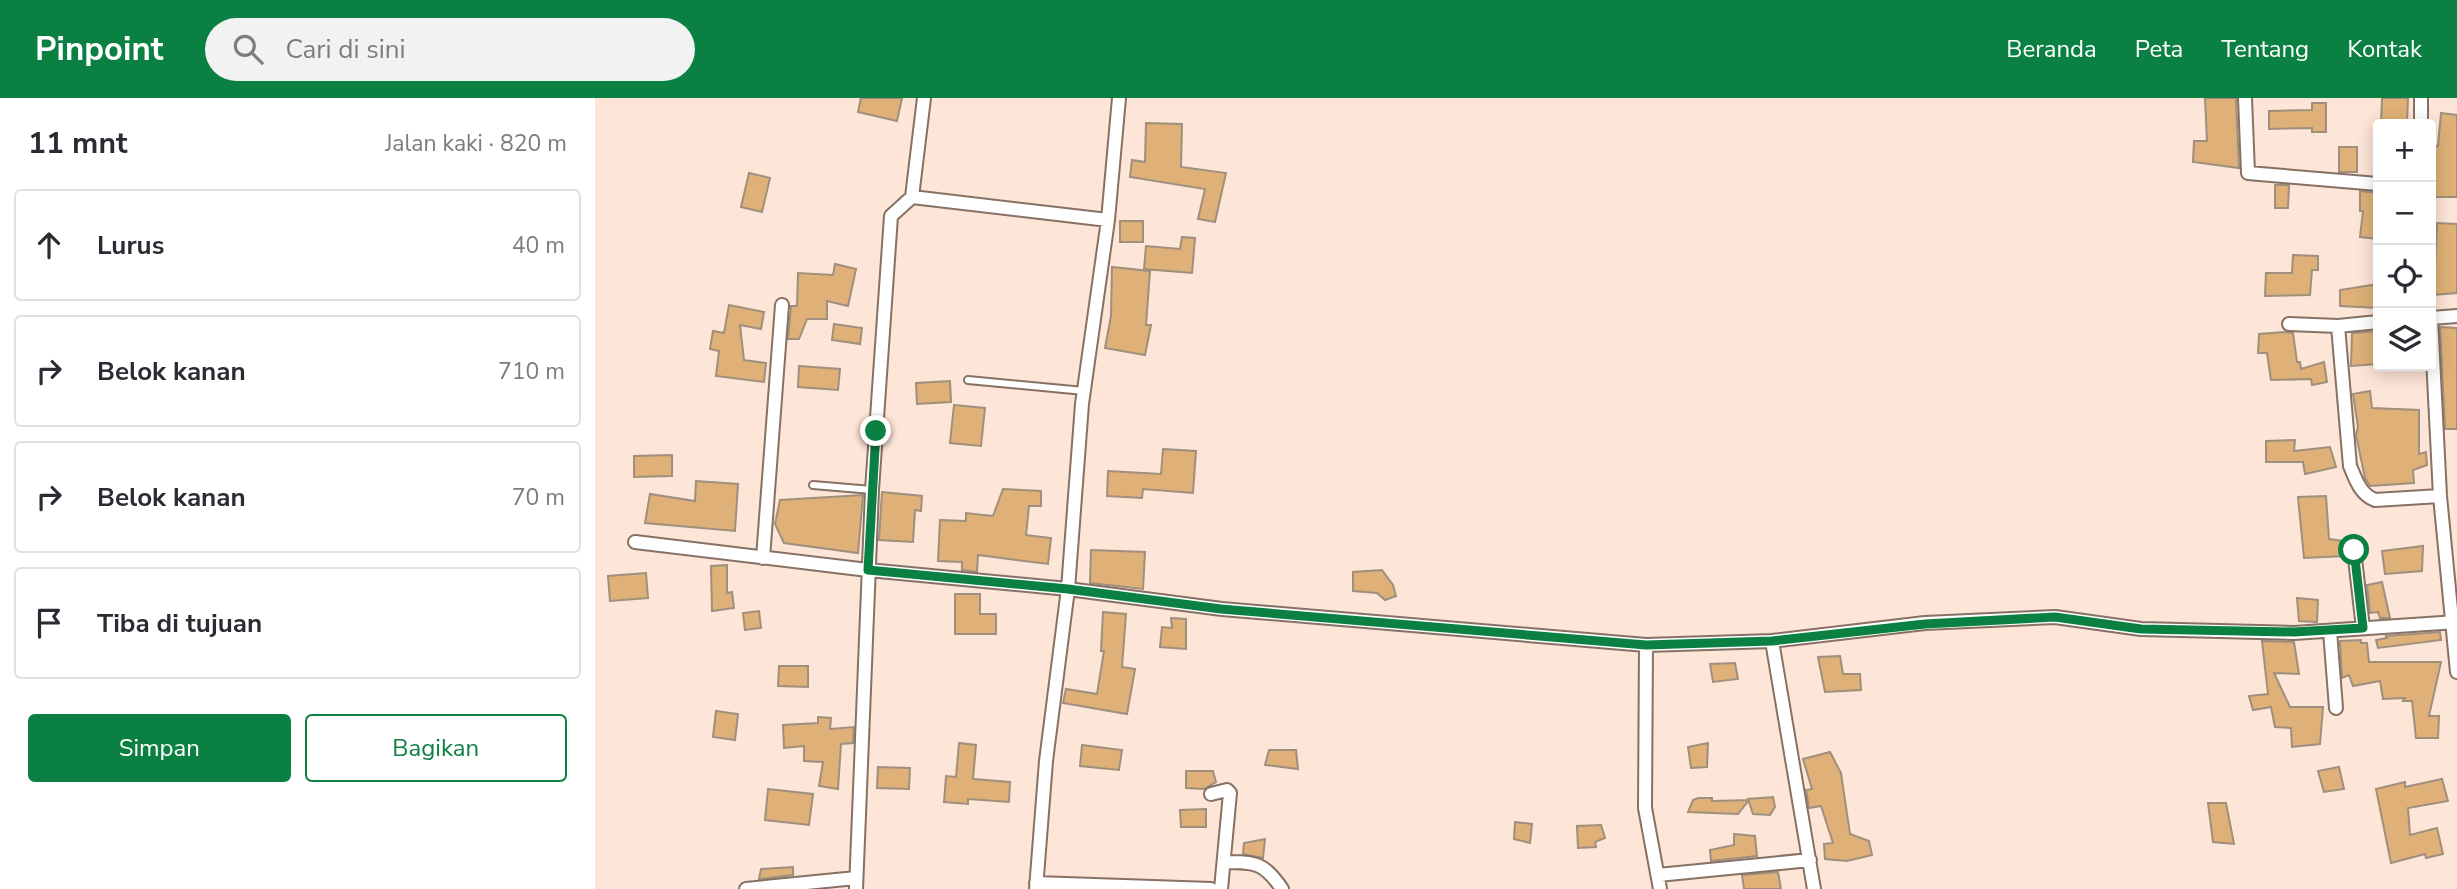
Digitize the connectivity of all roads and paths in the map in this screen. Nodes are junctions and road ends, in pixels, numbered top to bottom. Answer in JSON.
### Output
{"nodes":[{"id":1,"x":924,"y":98,"type":"edge"},
{"id":2,"x":1119,"y":98,"type":"edge"},
{"id":3,"x":2245,"y":98,"type":"edge"},
{"id":4,"x":2421,"y":98,"type":"edge"},
{"id":5,"x":2421,"y":119,"type":"edge"},
{"id":6,"x":2373,"y":184,"type":"edge"},
{"id":7,"x":912,"y":197,"type":"junction"},
{"id":8,"x":1108,"y":220,"type":"junction"},
{"id":9,"x":782,"y":305,"type":"dead end"},
{"id":10,"x":2457,"y":316,"type":"edge"},
{"id":11,"x":2436,"y":318,"type":"edge"},
{"id":12,"x":2373,"y":322,"type":"edge"},
{"id":13,"x":2289,"y":324,"type":"dead end"},
{"id":14,"x":2338,"y":326,"type":"junction"},
{"id":15,"x":2434,"y":371,"type":"edge"},
{"id":16,"x":968,"y":380,"type":"dead end"},
{"id":17,"x":1084,"y":391,"type":"junction"},
{"id":18,"x":813,"y":485,"type":"dead end"},
{"id":19,"x":872,"y":490,"type":"junction"},
{"id":20,"x":2440,"y":496,"type":"junction"},
{"id":21,"x":635,"y":542,"type":"dead end"},
{"id":22,"x":2354,"y":550,"type":"dead end"},
{"id":23,"x":763,"y":558,"type":"junction"},
{"id":24,"x":868,"y":570,"type":"junction"},
{"id":25,"x":1068,"y":589,"type":"junction"},
{"id":26,"x":2455,"y":622,"type":"edge"},
{"id":27,"x":2363,"y":628,"type":"junction"},
{"id":28,"x":2330,"y":631,"type":"junction"},
{"id":29,"x":1772,"y":641,"type":"junction"},
{"id":30,"x":1646,"y":645,"type":"junction"},
{"id":31,"x":2457,"y":672,"type":"edge"},
{"id":32,"x":2336,"y":708,"type":"dead end"},
{"id":33,"x":1211,"y":794,"type":"dead end"},
{"id":34,"x":1810,"y":860,"type":"junction"},
{"id":35,"x":1224,"y":862,"type":"junction"},
{"id":36,"x":1658,"y":875,"type":"junction"},
{"id":37,"x":856,"y":884,"type":"edge"},
{"id":38,"x":1036,"y":886,"type":"edge"},
{"id":39,"x":746,"y":889,"type":"edge"},
{"id":40,"x":1211,"y":889,"type":"edge"},
{"id":41,"x":1221,"y":889,"type":"edge"},
{"id":42,"x":1282,"y":889,"type":"edge"},
{"id":43,"x":1660,"y":889,"type":"edge"},
{"id":44,"x":1814,"y":889,"type":"edge"}],
"edges":[{"from":1,"to":7,"type":"street"},
{"from":2,"to":8,"type":"street"},
{"from":3,"to":6,"type":"street"},
{"from":4,"to":5,"type":"street"},
{"from":7,"to":8,"type":"street"},
{"from":7,"to":19,"type":"street"},
{"from":8,"to":17,"type":"street"},
{"from":9,"to":23,"type":"street"},
{"from":10,"to":11,"type":"street"},
{"from":12,"to":14,"type":"street"},
{"from":13,"to":14,"type":"street"},
{"from":14,"to":20,"type":"street"},
{"from":15,"to":20,"type":"street"},
{"from":16,"to":17,"type":"lane"},
{"from":17,"to":25,"type":"street"},
{"from":18,"to":19,"type":"lane"},
{"from":19,"to":24,"type":"street"},
{"from":20,"to":26,"type":"street"},
{"from":21,"to":23,"type":"street"},
{"from":22,"to":27,"type":"street"},
{"from":23,"to":24,"type":"street"},
{"from":24,"to":25,"type":"street"},
{"from":24,"to":37,"type":"street"},
{"from":25,"to":30,"type":"street"},
{"from":25,"to":38,"type":"street"},
{"from":26,"to":27,"type":"street"},
{"from":26,"to":31,"type":"street"},
{"from":27,"to":28,"type":"street"},
{"from":28,"to":29,"type":"street"},
{"from":28,"to":32,"type":"street"},
{"from":29,"to":30,"type":"street"},
{"from":29,"to":34,"type":"street"},
{"from":30,"to":36,"type":"street"},
{"from":33,"to":35,"type":"street"},
{"from":34,"to":36,"type":"street"},
{"from":34,"to":44,"type":"street"},
{"from":35,"to":41,"type":"street"},
{"from":35,"to":42,"type":"street"},
{"from":36,"to":43,"type":"street"},
{"from":37,"to":39,"type":"street"},
{"from":38,"to":40,"type":"street"}]}
